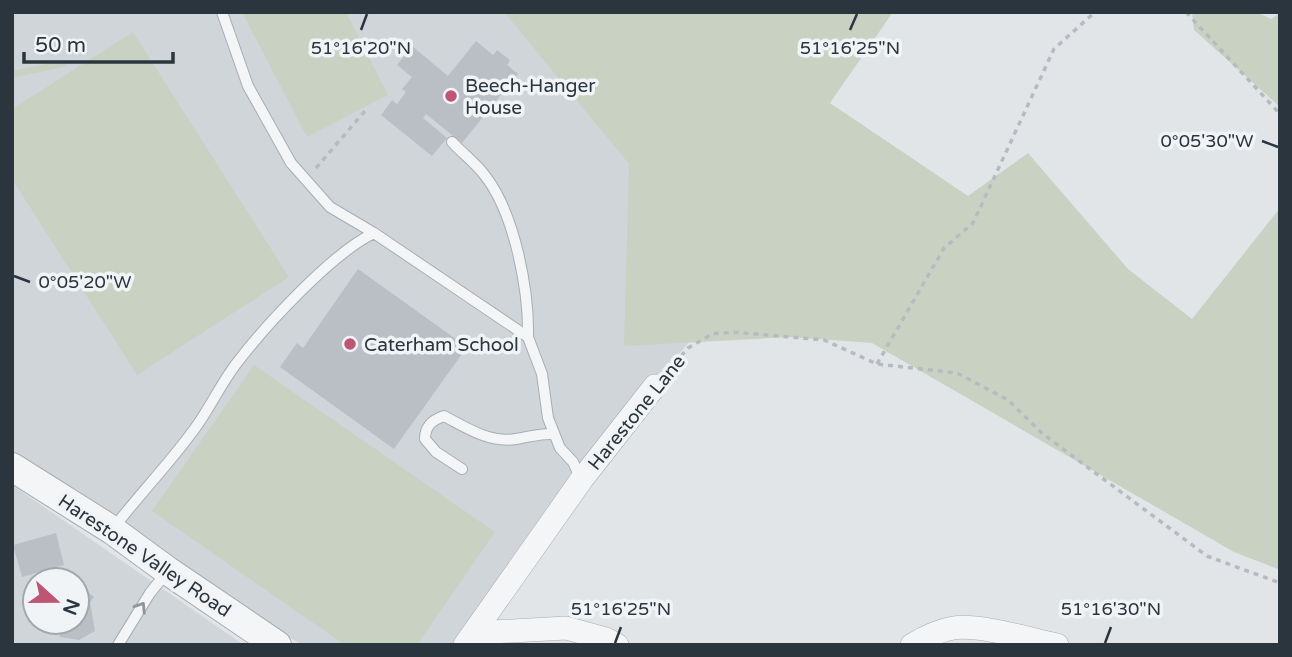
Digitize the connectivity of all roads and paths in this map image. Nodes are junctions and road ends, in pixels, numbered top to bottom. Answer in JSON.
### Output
{"nodes":[{"id":1,"x":222,"y":12,"type":"edge"},
{"id":2,"x":1095,"y":12,"type":"edge"},
{"id":3,"x":1186,"y":12,"type":"edge"},
{"id":4,"x":365,"y":111,"type":"dead end"},
{"id":5,"x":1280,"y":114,"type":"edge"},
{"id":6,"x":452,"y":142,"type":"dead end"},
{"id":7,"x":306,"y":180,"type":"junction"},
{"id":8,"x":374,"y":233,"type":"junction"},
{"id":9,"x":528,"y":337,"type":"junction"},
{"id":10,"x":877,"y":364,"type":"junction"},
{"id":11,"x":655,"y":386,"type":"joint"},
{"id":12,"x":554,"y":433,"type":"junction"},
{"id":13,"x":12,"y":467,"type":"edge"},
{"id":14,"x":462,"y":468,"type":"dead end"},
{"id":15,"x":582,"y":479,"type":"junction"},
{"id":16,"x":112,"y":530,"type":"junction"},
{"id":17,"x":168,"y":571,"type":"junction"},
{"id":18,"x":1280,"y":583,"type":"edge"},
{"id":19,"x":469,"y":639,"type":"edge"},
{"id":20,"x":118,"y":645,"type":"edge"},
{"id":21,"x":278,"y":645,"type":"edge"},
{"id":22,"x":617,"y":645,"type":"edge"},
{"id":23,"x":912,"y":645,"type":"edge"},
{"id":24,"x":1057,"y":645,"type":"edge"}],
"edges":[{"from":1,"to":7,"type":"lane"},
{"from":2,"to":10,"type":"path"},
{"from":3,"to":5,"type":"path"},
{"from":4,"to":7,"type":"path"},
{"from":6,"to":9,"type":"lane"},
{"from":7,"to":8,"type":"lane"},
{"from":8,"to":9,"type":"lane"},
{"from":8,"to":16,"type":"lane"},
{"from":9,"to":12,"type":"lane"},
{"from":10,"to":11,"type":"path","name":"Harestone Lane"},
{"from":10,"to":18,"type":"path","name":"Harestone Lane"},
{"from":11,"to":15,"type":"street","name":"Harestone Lane"},
{"from":12,"to":14,"type":"lane"},
{"from":12,"to":15,"type":"lane"},
{"from":13,"to":16,"type":"street","name":"Harestone Valley Road"},
{"from":15,"to":19,"type":"street","name":"Harestone Lane"},
{"from":16,"to":17,"type":"street","name":"Harestone Valley Road"},
{"from":20,"to":17,"type":"lane","one_way":true},
{"from":17,"to":21,"type":"street","name":"Harestone Valley Road"},
{"from":19,"to":22,"type":"street"},
{"from":23,"to":24,"type":"street"}]}
